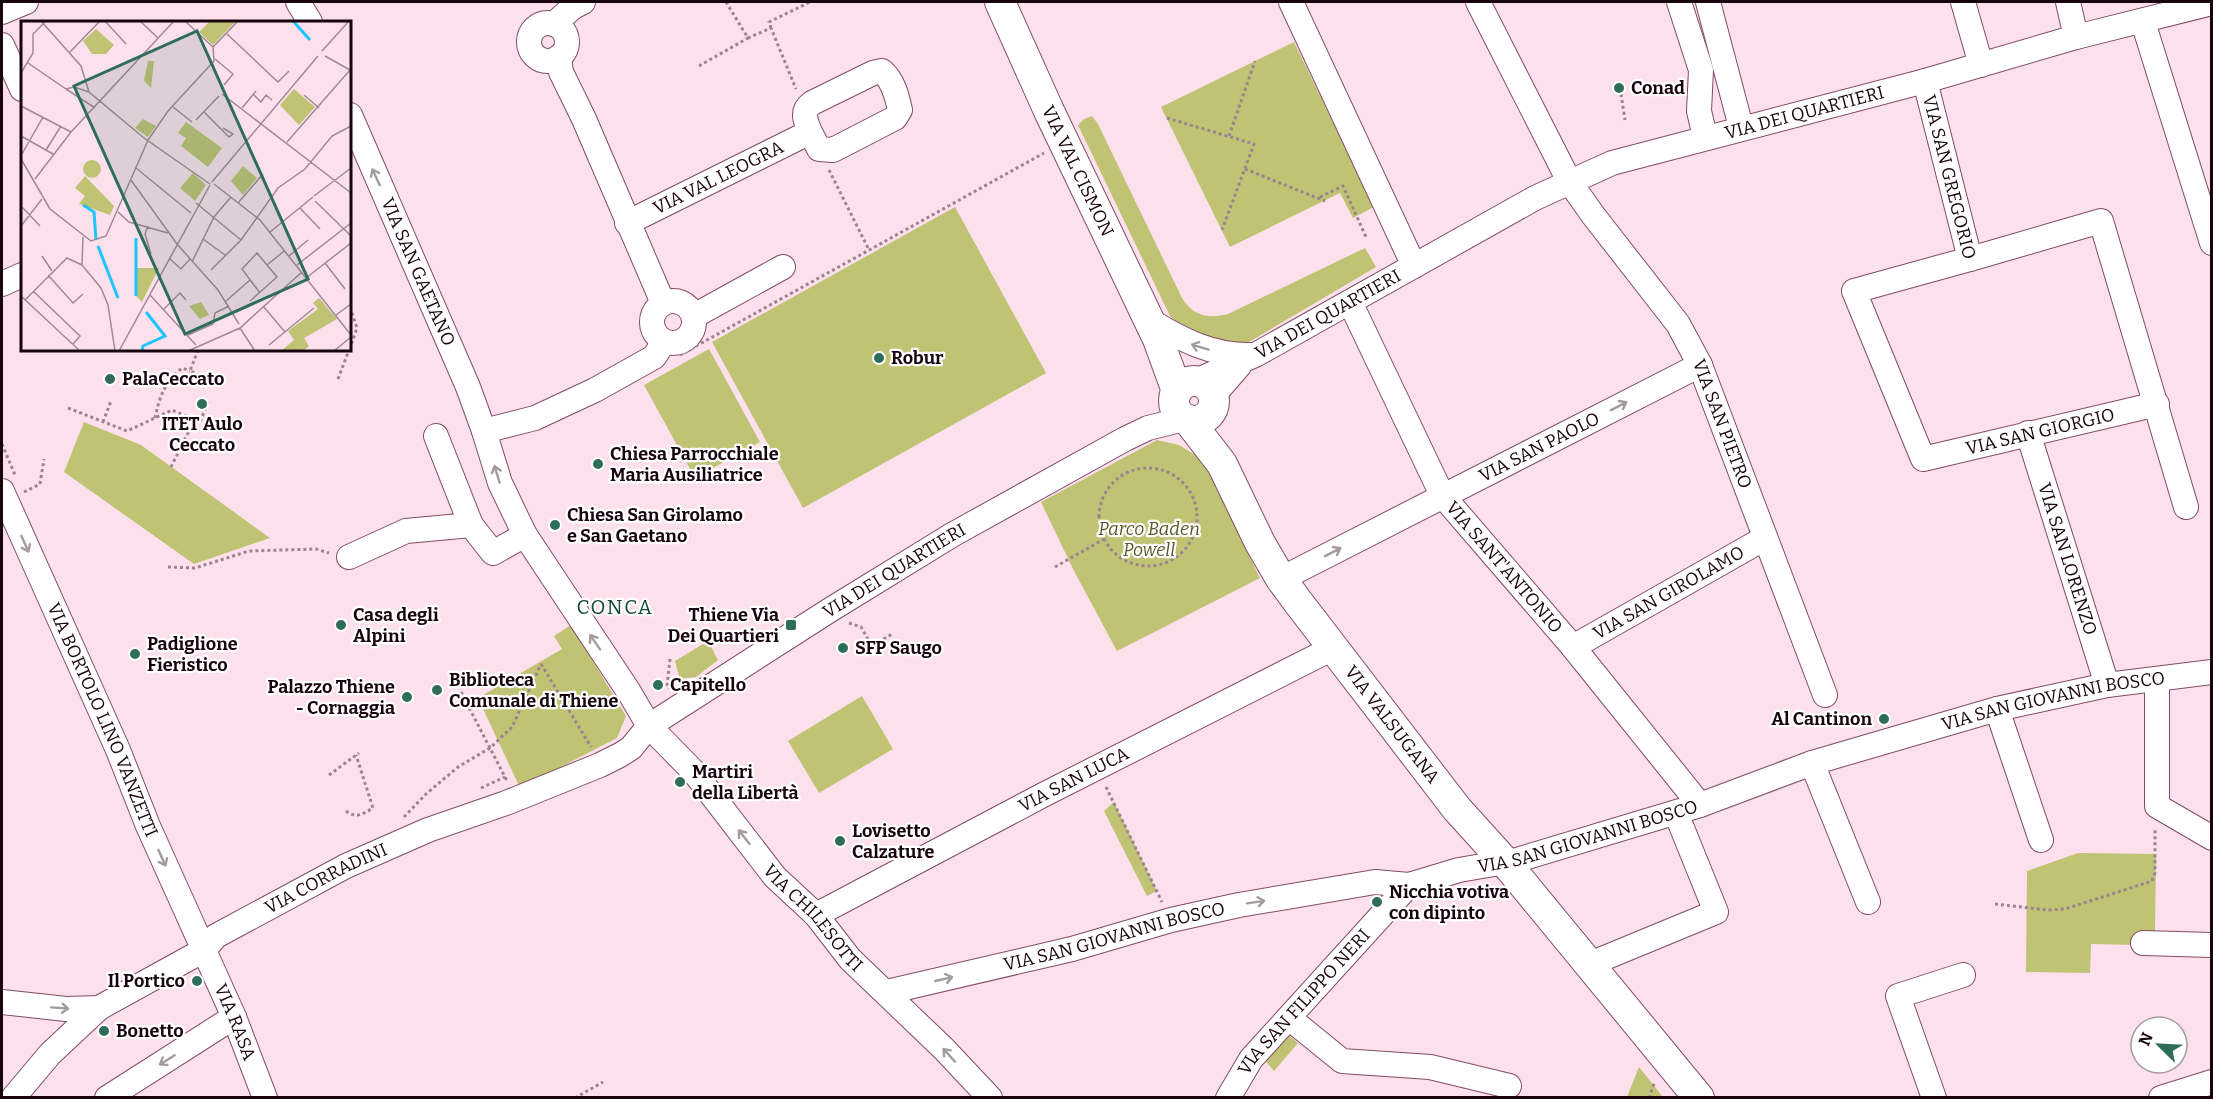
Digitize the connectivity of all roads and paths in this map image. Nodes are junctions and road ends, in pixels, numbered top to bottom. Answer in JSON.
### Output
{"nodes":[{"id":1,"x":26,"y":2,"type":"edge"},
{"id":2,"x":298,"y":2,"type":"edge"},
{"id":3,"x":583,"y":2,"type":"edge"},
{"id":4,"x":726,"y":2,"type":"edge"},
{"id":5,"x":810,"y":2,"type":"edge"},
{"id":6,"x":1000,"y":2,"type":"edge"},
{"id":7,"x":1291,"y":2,"type":"edge"},
{"id":8,"x":1478,"y":2,"type":"edge"},
{"id":9,"x":1679,"y":2,"type":"edge"},
{"id":10,"x":1708,"y":2,"type":"edge"},
{"id":11,"x":1962,"y":2,"type":"edge"},
{"id":12,"x":2068,"y":2,"type":"edge"},
{"id":13,"x":2203,"y":4,"type":"edge"},
{"id":14,"x":2,"y":12,"type":"edge"},
{"id":15,"x":309,"y":21,"type":"edge"},
{"id":16,"x":2143,"y":22,"type":"junction"},
{"id":17,"x":771,"y":28,"type":"junction"},
{"id":18,"x":748,"y":38,"type":"junction"},
{"id":19,"x":2076,"y":38,"type":"junction"},
{"id":20,"x":2,"y":45,"type":"edge"},
{"id":21,"x":1255,"y":61,"type":"dead end"},
{"id":22,"x":1981,"y":65,"type":"junction"},
{"id":23,"x":699,"y":66,"type":"dead end"},
{"id":24,"x":1925,"y":81,"type":"junction"},
{"id":25,"x":21,"y":87,"type":"edge"},
{"id":26,"x":1621,"y":94,"type":"dead end"},
{"id":27,"x":351,"y":117,"type":"edge"},
{"id":28,"x":1167,"y":118,"type":"dead end"},
{"id":29,"x":1625,"y":120,"type":"dead end"},
{"id":30,"x":1741,"y":127,"type":"junction"},
{"id":31,"x":811,"y":133,"type":"junction"},
{"id":32,"x":1229,"y":136,"type":"junction"},
{"id":33,"x":1704,"y":137,"type":"junction"},
{"id":34,"x":1044,"y":153,"type":"dead end"},
{"id":35,"x":1245,"y":169,"type":"junction"},
{"id":36,"x":1569,"y":181,"type":"junction"},
{"id":37,"x":1320,"y":197,"type":"junction"},
{"id":38,"x":1325,"y":201,"type":"dead end"},
{"id":39,"x":627,"y":223,"type":"junction"},
{"id":40,"x":1222,"y":230,"type":"dead end"},
{"id":41,"x":1366,"y":237,"type":"dead end"},
{"id":42,"x":2211,"y":243,"type":"edge"},
{"id":43,"x":869,"y":250,"type":"junction"},
{"id":44,"x":1970,"y":259,"type":"junction"},
{"id":45,"x":1414,"y":266,"type":"junction"},
{"id":46,"x":783,"y":267,"type":"dead end"},
{"id":47,"x":21,"y":274,"type":"edge"},
{"id":48,"x":2,"y":284,"type":"edge"},
{"id":49,"x":1350,"y":302,"type":"junction"},
{"id":50,"x":663,"y":303,"type":"junction"},
{"id":51,"x":351,"y":310,"type":"edge"},
{"id":52,"x":1153,"y":330,"type":"junction"},
{"id":53,"x":692,"y":333,"type":"junction"},
{"id":54,"x":351,"y":344,"type":"edge"},
{"id":55,"x":670,"y":350,"type":"junction"},
{"id":56,"x":198,"y":351,"type":"edge"},
{"id":57,"x":348,"y":351,"type":"edge"},
{"id":58,"x":1250,"y":358,"type":"junction"},
{"id":59,"x":1700,"y":365,"type":"junction"},
{"id":60,"x":190,"y":371,"type":"junction"},
{"id":61,"x":202,"y":376,"type":"dead end"},
{"id":62,"x":338,"y":380,"type":"dead end"},
{"id":63,"x":1193,"y":400,"type":"junction"},
{"id":64,"x":111,"y":401,"type":"dead end"},
{"id":65,"x":208,"y":402,"type":"dead end"},
{"id":66,"x":2157,"y":404,"type":"junction"},
{"id":67,"x":68,"y":408,"type":"dead end"},
{"id":68,"x":155,"y":418,"type":"junction"},
{"id":69,"x":195,"y":419,"type":"junction"},
{"id":70,"x":103,"y":422,"type":"junction"},
{"id":71,"x":484,"y":431,"type":"junction"},
{"id":72,"x":2028,"y":433,"type":"junction"},
{"id":73,"x":436,"y":436,"type":"dead end"},
{"id":74,"x":44,"y":459,"type":"dead end"},
{"id":75,"x":1923,"y":459,"type":"joint"},
{"id":76,"x":171,"y":467,"type":"dead end"},
{"id":77,"x":12,"y":492,"type":"edge"},
{"id":78,"x":1442,"y":495,"type":"junction"},
{"id":79,"x":2186,"y":507,"type":"dead end"},
{"id":80,"x":471,"y":525,"type":"junction"},
{"id":81,"x":525,"y":535,"type":"junction"},
{"id":82,"x":1765,"y":538,"type":"junction"},
{"id":83,"x":1104,"y":539,"type":"junction"},
{"id":84,"x":349,"y":557,"type":"joint"},
{"id":85,"x":168,"y":567,"type":"dead end"},
{"id":86,"x":1055,"y":567,"type":"dead end"},
{"id":87,"x":1281,"y":579,"type":"junction"},
{"id":88,"x":841,"y":620,"type":"dead end"},
{"id":89,"x":892,"y":634,"type":"dead end"},
{"id":90,"x":1573,"y":647,"type":"junction"},
{"id":91,"x":1333,"y":648,"type":"junction"},
{"id":92,"x":670,"y":659,"type":"dead end"},
{"id":93,"x":2211,"y":672,"type":"edge"},
{"id":94,"x":2157,"y":680,"type":"junction"},
{"id":95,"x":2107,"y":685,"type":"junction"},
{"id":96,"x":461,"y":692,"type":"dead end"},
{"id":97,"x":1825,"y":695,"type":"dead end"},
{"id":98,"x":689,"y":701,"type":"junction"},
{"id":99,"x":1997,"y":709,"type":"junction"},
{"id":100,"x":649,"y":726,"type":"junction"},
{"id":101,"x":490,"y":748,"type":"junction"},
{"id":102,"x":593,"y":751,"type":"dead end"},
{"id":103,"x":1812,"y":763,"type":"junction"},
{"id":104,"x":1097,"y":768,"type":"junction"},
{"id":105,"x":329,"y":775,"type":"dead end"},
{"id":106,"x":506,"y":803,"type":"junction"},
{"id":107,"x":1700,"y":805,"type":"junction"},
{"id":108,"x":2157,"y":806,"type":"junction"},
{"id":109,"x":346,"y":811,"type":"dead end"},
{"id":110,"x":1676,"y":813,"type":"junction"},
{"id":111,"x":403,"y":819,"type":"dead end"},
{"id":112,"x":2211,"y":838,"type":"edge"},
{"id":113,"x":2041,"y":840,"type":"dead end"},
{"id":114,"x":1505,"y":862,"type":"junction"},
{"id":115,"x":1409,"y":885,"type":"junction"},
{"id":116,"x":1868,"y":902,"type":"dead end"},
{"id":117,"x":1995,"y":904,"type":"dead end"},
{"id":118,"x":816,"y":915,"type":"junction"},
{"id":119,"x":1171,"y":920,"type":"junction"},
{"id":120,"x":2143,"y":943,"type":"dead end"},
{"id":121,"x":2211,"y":945,"type":"edge"},
{"id":122,"x":204,"y":950,"type":"junction"},
{"id":123,"x":1590,"y":964,"type":"junction"},
{"id":124,"x":1963,"y":975,"type":"dead end"},
{"id":125,"x":887,"y":993,"type":"junction"},
{"id":126,"x":2,"y":1002,"type":"edge"},
{"id":127,"x":99,"y":1008,"type":"junction"},
{"id":128,"x":234,"y":1017,"type":"junction"},
{"id":129,"x":1289,"y":1018,"type":"junction"},
{"id":130,"x":1658,"y":1074,"type":"dead end"},
{"id":131,"x":603,"y":1082,"type":"dead end"},
{"id":132,"x":2211,"y":1083,"type":"edge"},
{"id":133,"x":1509,"y":1086,"type":"dead end"},
{"id":134,"x":13,"y":1098,"type":"edge"},
{"id":135,"x":107,"y":1098,"type":"edge"},
{"id":136,"x":265,"y":1098,"type":"edge"},
{"id":137,"x":575,"y":1098,"type":"edge"},
{"id":138,"x":990,"y":1098,"type":"edge"},
{"id":139,"x":1228,"y":1098,"type":"edge"},
{"id":140,"x":1648,"y":1098,"type":"edge"},
{"id":141,"x":1699,"y":1098,"type":"edge"},
{"id":142,"x":1934,"y":1098,"type":"edge"},
{"id":143,"x":2161,"y":1098,"type":"edge"}],
"edges":[{"from":1,"to":14,"type":"street"},
{"from":2,"to":15,"type":"street"},
{"from":3,"to":39,"type":"street"},
{"from":4,"to":18,"type":"path"},
{"from":5,"to":17,"type":"path"},
{"from":6,"to":52,"type":"main road","name":"VIA VAL CISMON"},
{"from":7,"to":45,"type":"street","name":"VIA DEI QUARTIERI"},
{"from":8,"to":36,"type":"street","name":"VIA SAN PIETRO"},
{"from":9,"to":33,"type":"street"},
{"from":10,"to":30,"type":"street"},
{"from":11,"to":22,"type":"street"},
{"from":12,"to":19,"type":"street"},
{"from":13,"to":16,"type":"street","name":"VIA DEI QUARTIERI"},
{"from":16,"to":19,"type":"street","name":"VIA DEI QUARTIERI"},
{"from":16,"to":42,"type":"street"},
{"from":17,"to":18,"type":"path"},
{"from":17,"to":31,"type":"path"},
{"from":18,"to":23,"type":"path"},
{"from":19,"to":22,"type":"street","name":"VIA DEI QUARTIERI"},
{"from":20,"to":25,"type":"street"},
{"from":21,"to":32,"type":"path"},
{"from":22,"to":24,"type":"street","name":"VIA DEI QUARTIERI"},
{"from":24,"to":30,"type":"street","name":"VIA DEI QUARTIERI"},
{"from":24,"to":44,"type":"street","name":"VIA SAN GREGORIO"},
{"from":26,"to":29,"type":"path"},
{"from":71,"to":27,"type":"street","name":"VIA SAN GAETANO","one_way":true},
{"from":28,"to":32,"type":"path"},
{"from":30,"to":33,"type":"street","name":"VIA DEI QUARTIERI"},
{"from":31,"to":39,"type":"street","name":"VIA VAL LEOGRA"},
{"from":31,"to":43,"type":"path"},
{"from":32,"to":35,"type":"path"},
{"from":33,"to":36,"type":"street","name":"VIA DEI QUARTIERI"},
{"from":34,"to":43,"type":"path"},
{"from":35,"to":37,"type":"path"},
{"from":35,"to":40,"type":"path"},
{"from":36,"to":45,"type":"street","name":"VIA DEI QUARTIERI"},
{"from":36,"to":59,"type":"street","name":"VIA SAN PIETRO"},
{"from":37,"to":38,"type":"path"},
{"from":37,"to":41,"type":"path"},
{"from":39,"to":50,"type":"street"},
{"from":43,"to":53,"type":"path"},
{"from":44,"to":66,"type":"street"},
{"from":44,"to":75,"type":"street","name":"VIA SAN GREGORIO"},
{"from":45,"to":49,"type":"street","name":"VIA DEI QUARTIERI"},
{"from":46,"to":53,"type":"street"},
{"from":47,"to":48,"type":"street"},
{"from":49,"to":58,"type":"street","name":"VIA DEI QUARTIERI"},
{"from":49,"to":78,"type":"street","name":"VIA SANT'ANTONIO"},
{"from":50,"to":53,"type":"street"},
{"from":50,"to":55,"type":"street"},
{"from":51,"to":54,"type":"path"},
{"from":58,"to":52,"type":"street","one_way":true},
{"from":52,"to":63,"type":"main road","name":"VIA VAL CISMON"},
{"from":53,"to":55,"type":"path"},
{"from":53,"to":55,"type":"street"},
{"from":55,"to":71,"type":"street"},
{"from":56,"to":60,"type":"path"},
{"from":57,"to":62,"type":"path"},
{"from":58,"to":63,"type":"street","name":"VIA DEI QUARTIERI"},
{"from":78,"to":59,"type":"street","name":"VIA SAN PAOLO","one_way":true},
{"from":59,"to":82,"type":"street","name":"VIA SAN PIETRO"},
{"from":60,"to":61,"type":"path"},
{"from":60,"to":68,"type":"path"},
{"from":63,"to":87,"type":"main road","name":"VIA VALSUGANA"},
{"from":63,"to":98,"type":"street","name":"VIA DEI QUARTIERI"},
{"from":64,"to":70,"type":"path"},
{"from":65,"to":69,"type":"path"},
{"from":66,"to":72,"type":"street","name":"VIA SAN GIORGIO"},
{"from":66,"to":79,"type":"street"},
{"from":67,"to":70,"type":"path"},
{"from":68,"to":69,"type":"path"},
{"from":68,"to":70,"type":"path"},
{"from":69,"to":76,"type":"path"},
{"from":81,"to":71,"type":"street","name":"VIA SAN GAETANO","one_way":true},
{"from":72,"to":75,"type":"street","name":"VIA SAN GIORGIO"},
{"from":72,"to":95,"type":"street","name":"VIA SAN LORENZO"},
{"from":73,"to":80,"type":"street"},
{"from":74,"to":77,"type":"path"},
{"from":77,"to":122,"type":"street","name":"VIA BORTOLO LINO VANZETTI","one_way":true},
{"from":87,"to":78,"type":"street","name":"VIA SAN PAOLO","one_way":true},
{"from":78,"to":90,"type":"street","name":"VIA SANT'ANTONIO"},
{"from":80,"to":81,"type":"street"},
{"from":80,"to":84,"type":"street"},
{"from":100,"to":81,"type":"street","name":"VIA SAN GAETANO","one_way":true},
{"from":82,"to":90,"type":"street","name":"VIA SAN GIROLAMO"},
{"from":82,"to":97,"type":"street","name":"VIA SAN PIETRO"},
{"from":83,"to":83,"type":"path"},
{"from":83,"to":86,"type":"path"},
{"from":84,"to":85,"type":"path"},
{"from":87,"to":91,"type":"main road","name":"VIA VALSUGANA"},
{"from":88,"to":89,"type":"path"},
{"from":90,"to":107,"type":"street","name":"VIA SANT'ANTONIO"},
{"from":91,"to":104,"type":"street","name":"VIA SAN LUCA"},
{"from":91,"to":114,"type":"main road","name":"VIA VALSUGANA"},
{"from":92,"to":98,"type":"path"},
{"from":93,"to":94,"type":"street","name":"VIA SAN GIOVANNI BOSCO"},
{"from":94,"to":95,"type":"street","name":"VIA SAN GIOVANNI BOSCO"},
{"from":94,"to":108,"type":"street"},
{"from":95,"to":99,"type":"street","name":"VIA SAN GIOVANNI BOSCO"},
{"from":96,"to":101,"type":"path"},
{"from":98,"to":100,"type":"street","name":"VIA DEI QUARTIERI"},
{"from":99,"to":103,"type":"street","name":"VIA SAN GIOVANNI BOSCO"},
{"from":99,"to":113,"type":"street"},
{"from":100,"to":106,"type":"street","name":"VIA CORRADINI"},
{"from":118,"to":100,"type":"street","name":"VIA CHILESOTTI","one_way":true},
{"from":101,"to":102,"type":"path"},
{"from":101,"to":106,"type":"path"},
{"from":101,"to":111,"type":"path"},
{"from":103,"to":107,"type":"street","name":"VIA SAN GIOVANNI BOSCO"},
{"from":103,"to":116,"type":"street"},
{"from":104,"to":118,"type":"street","name":"VIA SAN LUCA"},
{"from":104,"to":119,"type":"path"},
{"from":105,"to":109,"type":"path"},
{"from":106,"to":122,"type":"street","name":"VIA CORRADINI"},
{"from":107,"to":110,"type":"street","name":"VIA SAN GIOVANNI BOSCO"},
{"from":108,"to":112,"type":"street"},
{"from":108,"to":117,"type":"path"},
{"from":110,"to":114,"type":"street","name":"VIA SAN GIOVANNI BOSCO"},
{"from":110,"to":123,"type":"street"},
{"from":114,"to":115,"type":"street","name":"VIA SAN GIOVANNI BOSCO"},
{"from":114,"to":123,"type":"main road","name":"VIA VALSUGANA"},
{"from":119,"to":115,"type":"street","name":"VIA SAN GIOVANNI BOSCO","one_way":true},
{"from":115,"to":129,"type":"street","name":"VIA SAN FILIPPO NERI"},
{"from":118,"to":125,"type":"street","name":"VIA CHILESOTTI"},
{"from":125,"to":119,"type":"street","name":"VIA SAN GIOVANNI BOSCO","one_way":true},
{"from":120,"to":121,"type":"street"},
{"from":122,"to":127,"type":"street","name":"VIA CORRADINI"},
{"from":122,"to":128,"type":"street","name":"VIA RASA"},
{"from":123,"to":141,"type":"main road","name":"VIA VALSUGANA"},
{"from":124,"to":142,"type":"street"},
{"from":138,"to":125,"type":"street","name":"VIA CHILESOTTI","one_way":true},
{"from":126,"to":127,"type":"street","name":"VIA CORRADINI","one_way":true},
{"from":127,"to":134,"type":"street"},
{"from":128,"to":135,"type":"street","one_way":true},
{"from":128,"to":136,"type":"street","name":"VIA RASA"},
{"from":129,"to":133,"type":"street"},
{"from":129,"to":139,"type":"street","name":"VIA SAN FILIPPO NERI"},
{"from":130,"to":140,"type":"path"},
{"from":131,"to":137,"type":"path"},
{"from":132,"to":143,"type":"street"}]}
